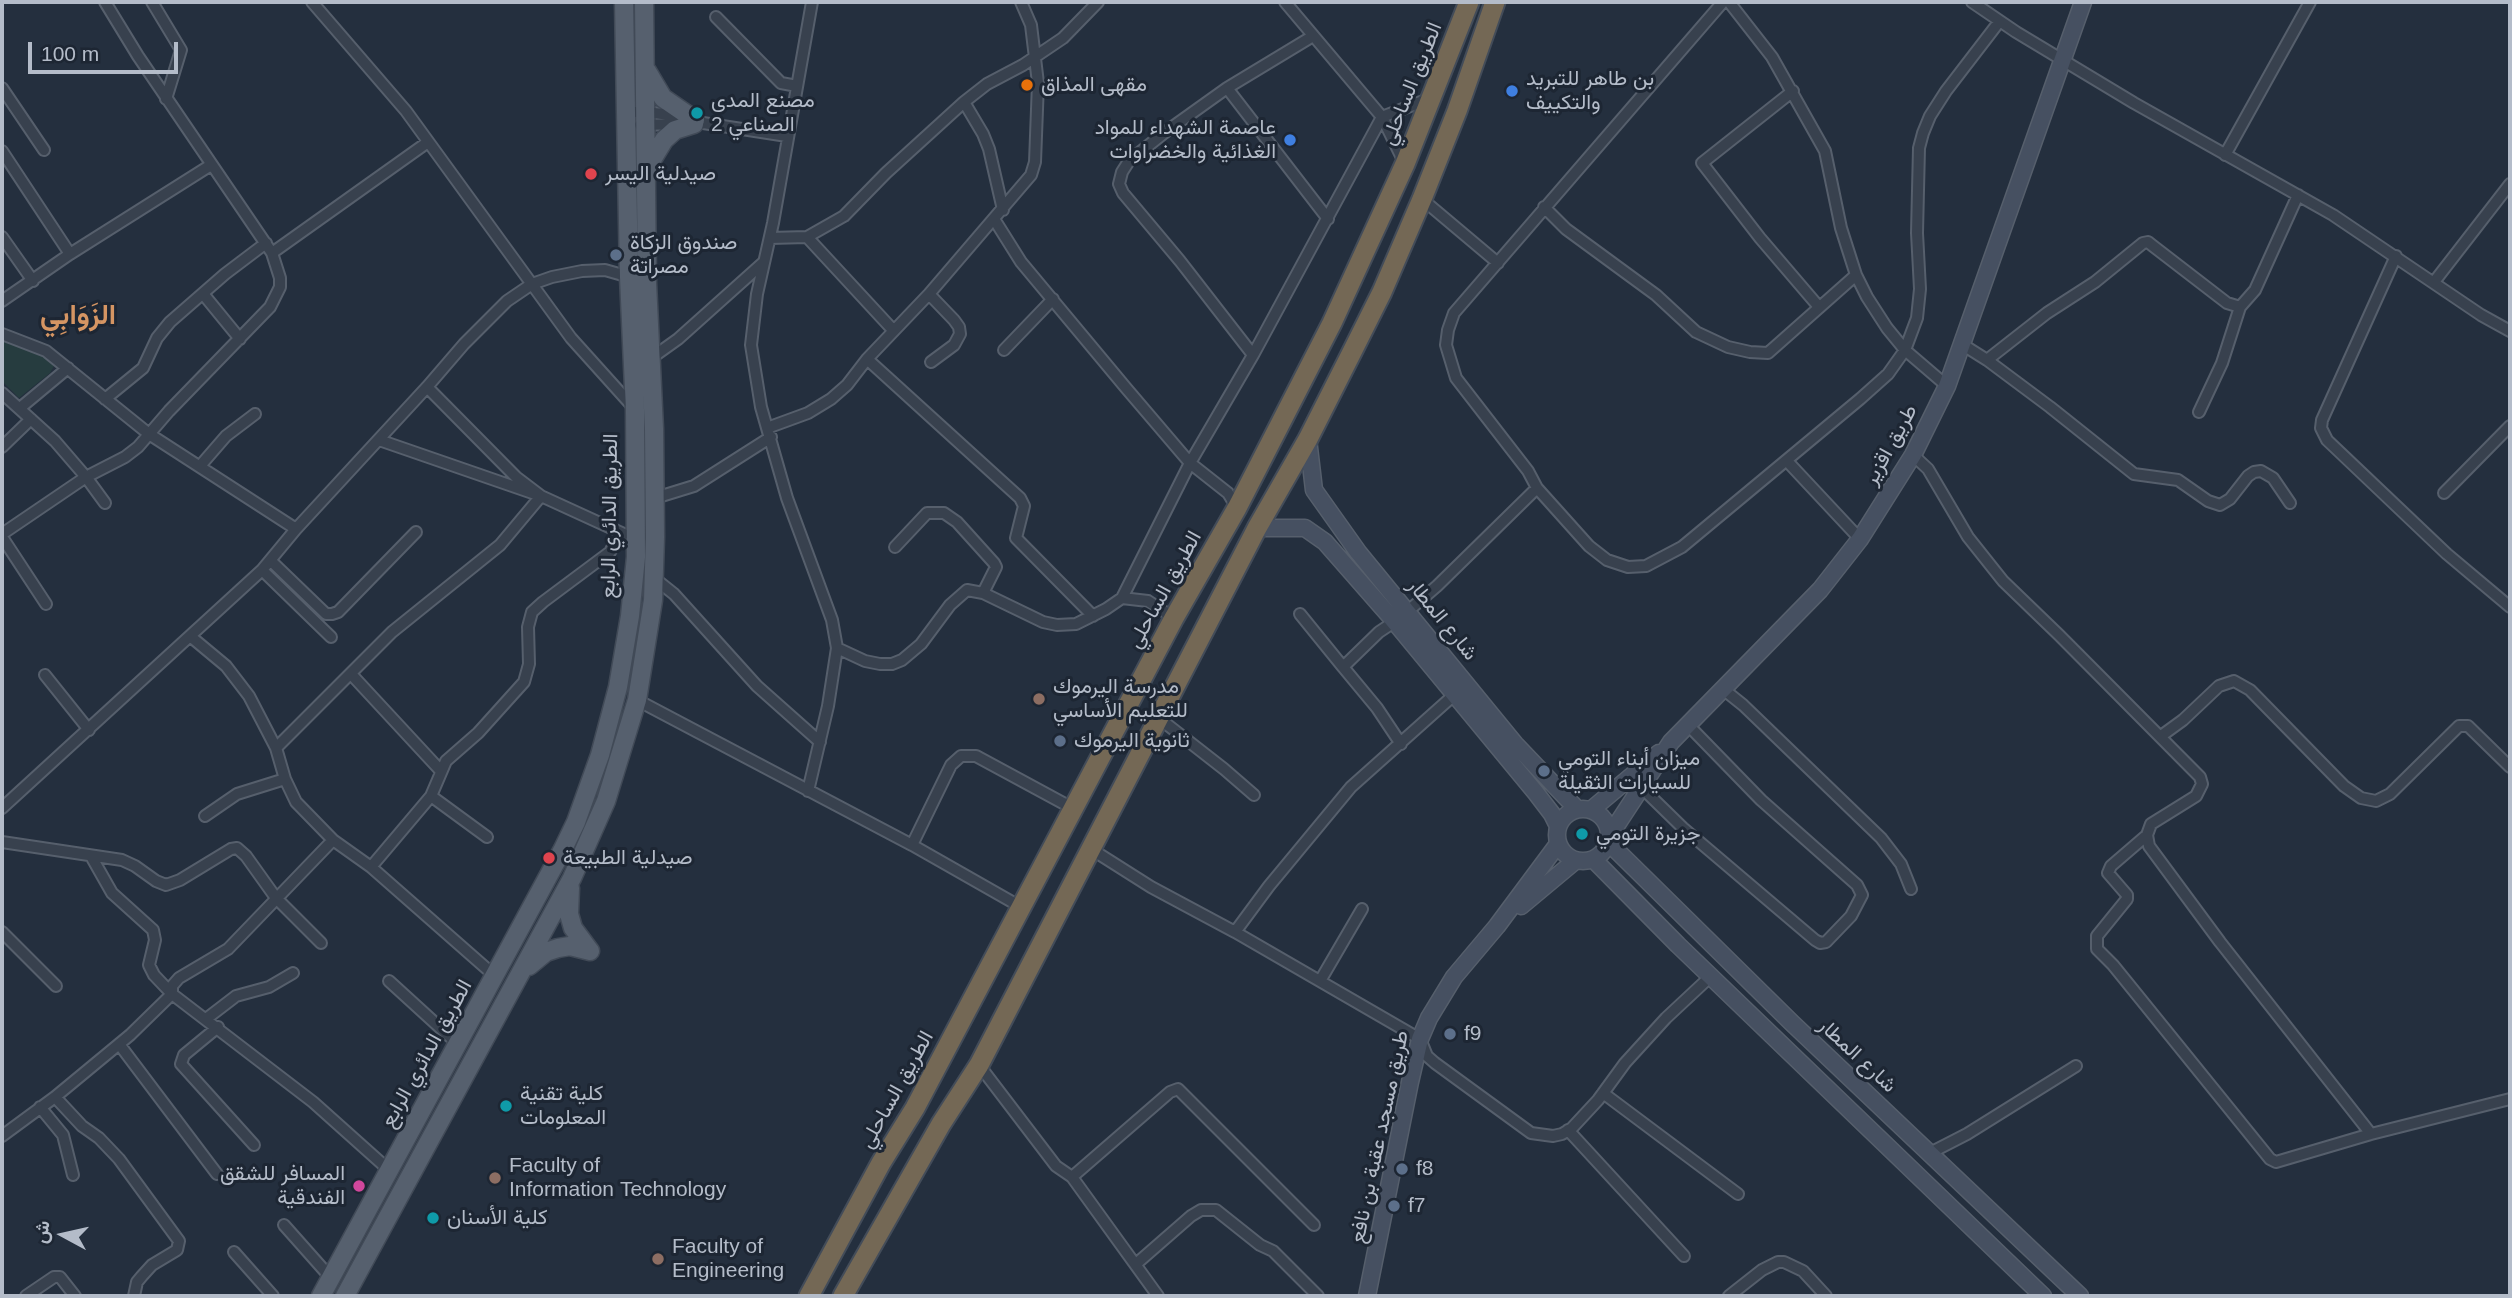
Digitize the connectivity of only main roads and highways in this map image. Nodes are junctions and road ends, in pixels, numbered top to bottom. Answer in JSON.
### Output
{"nodes":[{"id":1,"x":624,"y":2,"type":"edge"},
{"id":2,"x":644,"y":2,"type":"edge"},
{"id":3,"x":1469,"y":2,"type":"edge"},
{"id":4,"x":1495,"y":2,"type":"edge"},
{"id":5,"x":646,"y":69,"type":"junction"},
{"id":6,"x":648,"y":168,"type":"junction"},
{"id":7,"x":572,"y":878,"type":"junction"},
{"id":8,"x":522,"y":974,"type":"junction"},
{"id":9,"x":915,"y":1108,"type":"junction"},
{"id":10,"x":941,"y":1124,"type":"junction"},
{"id":11,"x":881,"y":1163,"type":"junction"},
{"id":12,"x":907,"y":1183,"type":"junction"},
{"id":13,"x":321,"y":1296,"type":"edge"},
{"id":14,"x":345,"y":1296,"type":"edge"},
{"id":15,"x":809,"y":1296,"type":"edge"},
{"id":16,"x":843,"y":1296,"type":"edge"}],
"edges":[{"from":1,"to":13,"type":"main road","name":"الطريق الدائري الرابع"},
{"from":2,"to":5,"type":"main road","name":"الطريق الدائري الرابع"},
{"from":3,"to":9,"type":"highway","name":"الطريق الساحلي"},
{"from":4,"to":10,"type":"highway"},
{"from":5,"to":6,"type":"main road","name":"الطريق الدائري الرابع"},
{"from":5,"to":6,"type":"main road"},
{"from":6,"to":7,"type":"main road","name":"الطريق الدائري الرابع"},
{"from":7,"to":8,"type":"main road","name":"الطريق الدائري الرابع"},
{"from":7,"to":8,"type":"main road"},
{"from":8,"to":14,"type":"main road","name":"الطريق الدائري الرابع"},
{"from":9,"to":10,"type":"highway"},
{"from":9,"to":11,"type":"highway","name":"الطريق الساحلي"},
{"from":10,"to":12,"type":"highway"},
{"from":11,"to":12,"type":"highway"},
{"from":11,"to":15,"type":"highway","name":"الطريق الساحلي"},
{"from":12,"to":16,"type":"highway"}]}
